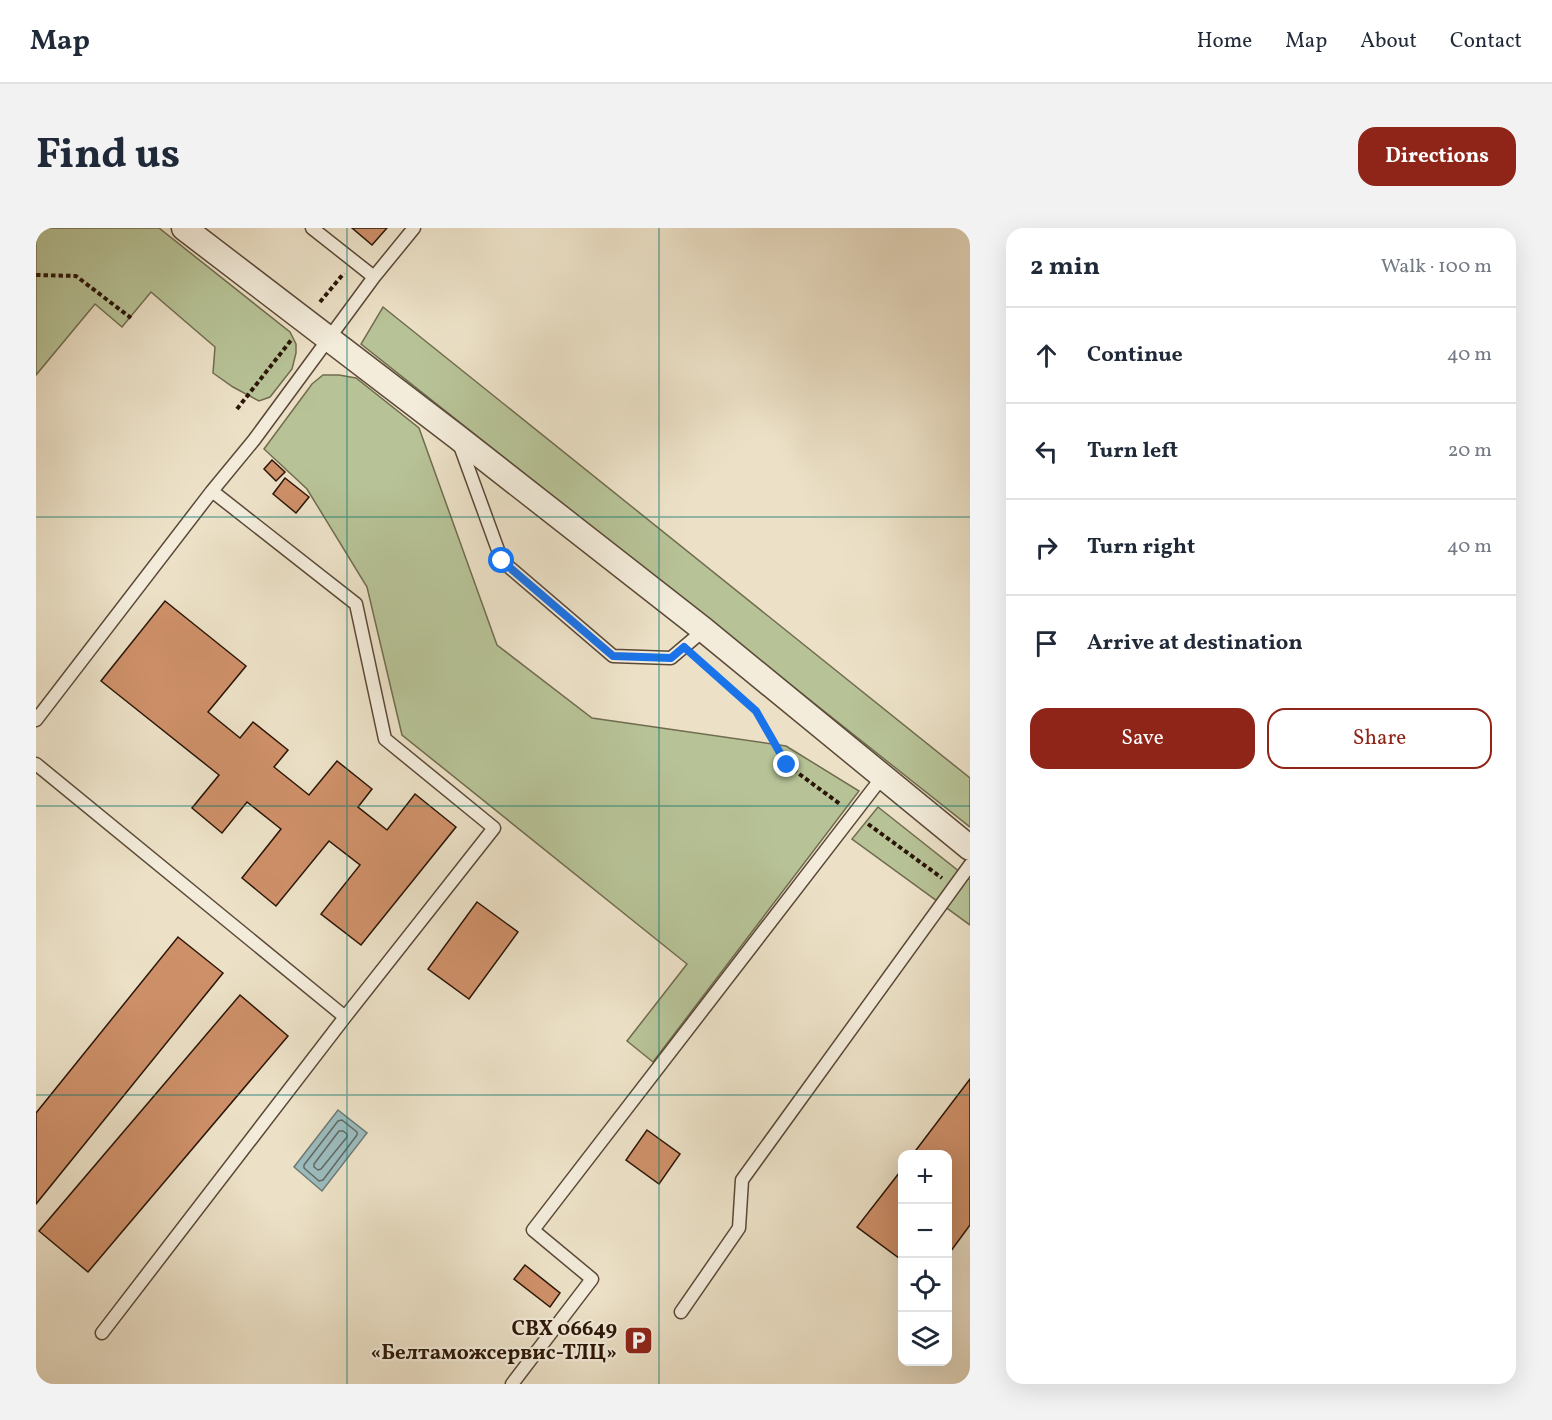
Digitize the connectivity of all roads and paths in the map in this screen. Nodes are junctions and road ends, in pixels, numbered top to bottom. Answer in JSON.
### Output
{"nodes":[{"id":1,"x":184,"y":228,"type":"edge"},
{"id":2,"x":312,"y":228,"type":"edge"},
{"id":3,"x":414,"y":228,"type":"edge"},
{"id":4,"x":36,"y":276,"type":"edge"},
{"id":5,"x":374,"y":277,"type":"junction"},
{"id":6,"x":131,"y":318,"type":"dead end"},
{"id":7,"x":329,"y":339,"type":"junction"},
{"id":8,"x":456,"y":436,"type":"junction"},
{"id":9,"x":212,"y":491,"type":"junction"},
{"id":10,"x":704,"y":630,"type":"junction"},
{"id":11,"x":684,"y":647,"type":"junction"},
{"id":12,"x":36,"y":720,"type":"edge"},
{"id":13,"x":36,"y":764,"type":"edge"},
{"id":14,"x":883,"y":776,"type":"junction"},
{"id":15,"x":853,"y":813,"type":"junction"},
{"id":16,"x":970,"y":848,"type":"edge"},
{"id":17,"x":970,"y":865,"type":"edge"},
{"id":18,"x":954,"y":887,"type":"junction"},
{"id":19,"x":345,"y":1017,"type":"junction"},
{"id":20,"x":681,"y":1312,"type":"dead end"},
{"id":21,"x":102,"y":1333,"type":"dead end"},
{"id":22,"x":512,"y":1384,"type":"edge"}],
"edges":[{"from":1,"to":7,"type":"street"},
{"from":2,"to":5,"type":"lane"},
{"from":3,"to":5,"type":"lane"},
{"from":4,"to":6,"type":"path"},
{"from":5,"to":7,"type":"lane"},
{"from":7,"to":8,"type":"street"},
{"from":7,"to":9,"type":"lane"},
{"from":8,"to":10,"type":"street"},
{"from":8,"to":11,"type":"lane"},
{"from":9,"to":12,"type":"lane"},
{"from":9,"to":19,"type":"lane"},
{"from":10,"to":11,"type":"lane"},
{"from":10,"to":14,"type":"street"},
{"from":11,"to":15,"type":"path"},
{"from":13,"to":19,"type":"lane"},
{"from":14,"to":15,"type":"lane"},
{"from":14,"to":16,"type":"street"},
{"from":15,"to":18,"type":"path"},
{"from":15,"to":22,"type":"lane"},
{"from":17,"to":18,"type":"lane"},
{"from":18,"to":20,"type":"lane"},
{"from":19,"to":21,"type":"lane"}]}
